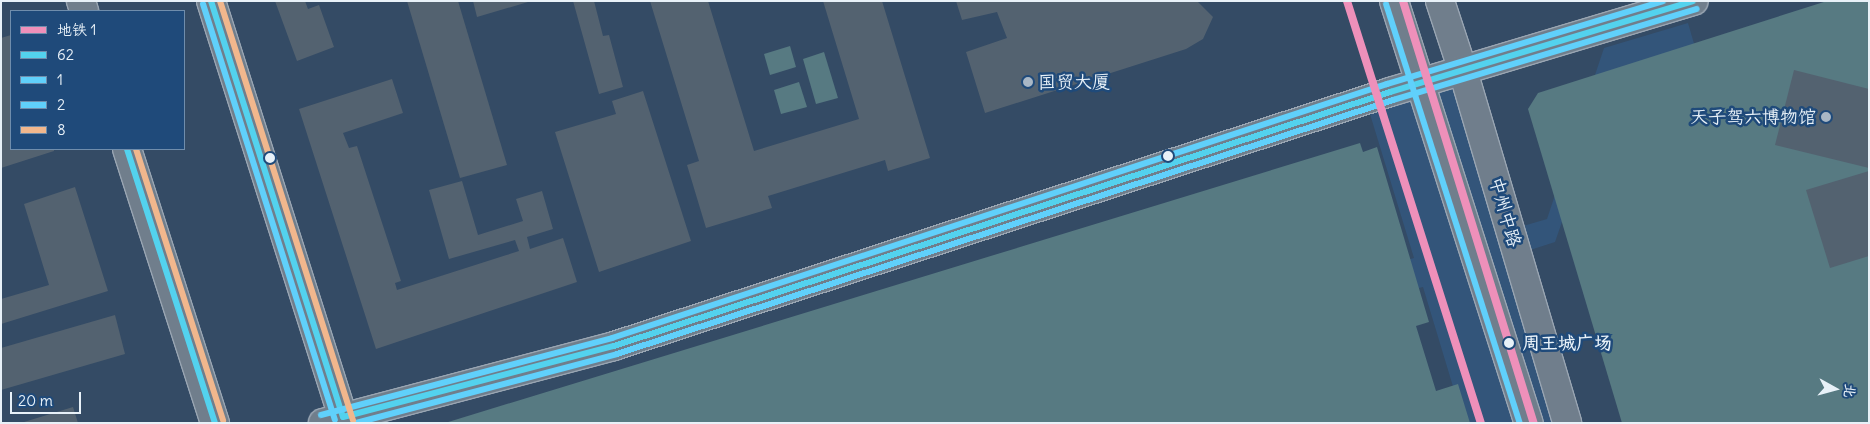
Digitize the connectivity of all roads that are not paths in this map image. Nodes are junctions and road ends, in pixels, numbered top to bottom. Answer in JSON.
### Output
{"nodes":[{"id":1,"x":211,"y":1,"type":"edge"},
{"id":2,"x":1394,"y":1,"type":"edge"},
{"id":3,"x":1440,"y":1,"type":"edge"},
{"id":4,"x":1694,"y":1,"type":"edge"},
{"id":5,"x":1463,"y":71,"type":"junction"},
{"id":6,"x":1420,"y":83,"type":"junction"},
{"id":7,"x":127,"y":150,"type":"edge"},
{"id":8,"x":337,"y":421,"type":"edge"},
{"id":9,"x":215,"y":423,"type":"edge"},
{"id":10,"x":1529,"y":423,"type":"edge"},
{"id":11,"x":1567,"y":423,"type":"edge"}],
"edges":[{"from":1,"to":8,"type":"main road"},
{"from":2,"to":6,"type":"main road"},
{"from":3,"to":5,"type":"main road","name":"中州中路"},
{"from":4,"to":5,"type":"main road"},
{"from":5,"to":6,"type":"main road"},
{"from":5,"to":11,"type":"main road","name":"中州中路"},
{"from":6,"to":8,"type":"main road"},
{"from":6,"to":10,"type":"main road"},
{"from":7,"to":9,"type":"main road"}]}
